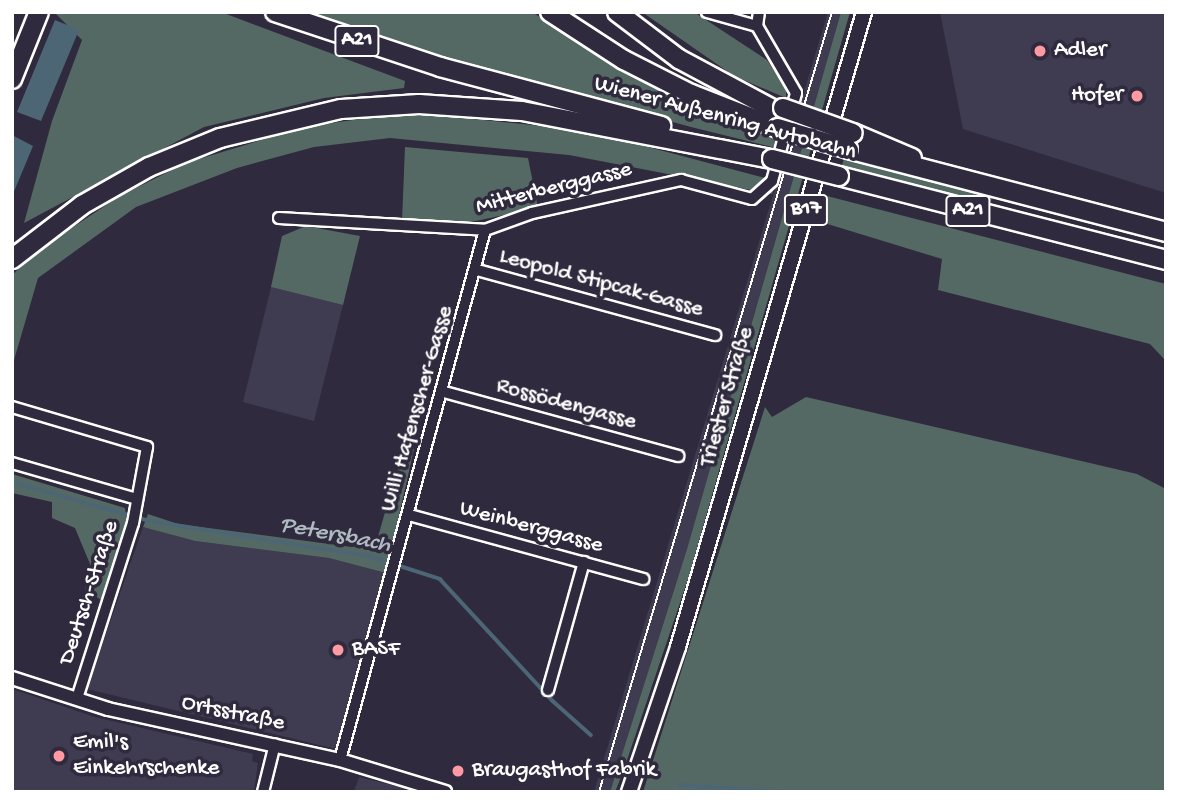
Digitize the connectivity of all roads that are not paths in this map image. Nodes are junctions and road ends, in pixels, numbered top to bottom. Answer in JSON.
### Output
{"nodes":[{"id":1,"x":39,"y":12,"type":"edge"},
{"id":2,"x":275,"y":12,"type":"edge"},
{"id":3,"x":550,"y":12,"type":"edge"},
{"id":4,"x":617,"y":12,"type":"edge"},
{"id":5,"x":626,"y":12,"type":"edge"},
{"id":6,"x":707,"y":12,"type":"edge"},
{"id":7,"x":759,"y":12,"type":"edge"},
{"id":8,"x":864,"y":12,"type":"edge"},
{"id":9,"x":757,"y":26,"type":"junction"},
{"id":10,"x":12,"y":79,"type":"edge"},
{"id":11,"x":781,"y":117,"type":"junction"},
{"id":12,"x":850,"y":140,"type":"junction"},
{"id":13,"x":772,"y":159,"type":"junction"},
{"id":14,"x":967,"y":177,"type":"junction"},
{"id":15,"x":279,"y":218,"type":"dead end"},
{"id":16,"x":485,"y":230,"type":"junction"},
{"id":17,"x":1166,"y":232,"type":"edge"},
{"id":18,"x":12,"y":259,"type":"edge"},
{"id":19,"x":1166,"y":260,"type":"edge"},
{"id":20,"x":477,"y":270,"type":"junction"},
{"id":21,"x":715,"y":335,"type":"dead end"},
{"id":22,"x":444,"y":392,"type":"junction"},
{"id":23,"x":12,"y":407,"type":"edge"},
{"id":24,"x":678,"y":456,"type":"dead end"},
{"id":25,"x":12,"y":463,"type":"edge"},
{"id":26,"x":137,"y":499,"type":"junction"},
{"id":27,"x":409,"y":515,"type":"junction"},
{"id":28,"x":584,"y":562,"type":"junction"},
{"id":29,"x":643,"y":579,"type":"dead end"},
{"id":30,"x":12,"y":678,"type":"edge"},
{"id":31,"x":548,"y":690,"type":"dead end"},
{"id":32,"x":77,"y":699,"type":"junction"},
{"id":33,"x":275,"y":744,"type":"junction"},
{"id":34,"x":340,"y":760,"type":"junction"},
{"id":35,"x":263,"y":792,"type":"edge"},
{"id":36,"x":445,"y":792,"type":"edge"},
{"id":37,"x":629,"y":792,"type":"edge"}],
"edges":[{"from":1,"to":10,"type":"highway"},
{"from":2,"to":13,"type":"highway","name":"Wiener Außenring Autobahn","number":"A21"},
{"from":3,"to":11,"type":"highway","name":"Wiener Außenring Autobahn"},
{"from":4,"to":11,"type":"highway"},
{"from":5,"to":11,"type":"highway"},
{"from":6,"to":9,"type":"street"},
{"from":7,"to":9,"type":"street"},
{"from":8,"to":37,"type":"main road","name":"Triester Straße","number":"B17"},
{"from":9,"to":16,"type":"street","name":"Mitterberggasse"},
{"from":11,"to":12,"type":"highway"},
{"from":12,"to":14,"type":"highway","name":"Wiener Außenring Autobahn","number":"A21"},
{"from":12,"to":14,"type":"highway"},
{"from":13,"to":18,"type":"highway"},
{"from":13,"to":19,"type":"highway","name":"Wiener Außenring Autobahn","number":"A21","bridge":true},
{"from":14,"to":17,"type":"highway","name":"Wiener Außenring Autobahn","number":"A21"},
{"from":15,"to":16,"type":"street","name":"Mitterberggasse"},
{"from":16,"to":20,"type":"street","name":"Willi Hafenscher-Gasse"},
{"from":20,"to":21,"type":"street","name":"Leopold Stipcak-Gasse"},
{"from":20,"to":22,"type":"street","name":"Willi Hafenscher-Gasse"},
{"from":22,"to":24,"type":"street","name":"Rossödengasse"},
{"from":22,"to":27,"type":"street","name":"Willi Hafenscher-Gasse"},
{"from":23,"to":26,"type":"street","name":"Deutsch-Straße"},
{"from":25,"to":26,"type":"street","name":"Deutsch-Straße"},
{"from":26,"to":32,"type":"street","name":"Deutsch-Straße"},
{"from":27,"to":28,"type":"street","name":"Weinberggasse"},
{"from":27,"to":34,"type":"street","name":"Willi Hafenscher-Gasse"},
{"from":28,"to":29,"type":"street","name":"Weinberggasse"},
{"from":28,"to":31,"type":"street"},
{"from":30,"to":32,"type":"main road","name":"Ortsstraße"},
{"from":32,"to":33,"type":"main road","name":"Ortsstraße"},
{"from":33,"to":34,"type":"main road","name":"Ortsstraße"},
{"from":33,"to":35,"type":"street"},
{"from":34,"to":36,"type":"main road","name":"Ortsstraße"}]}
